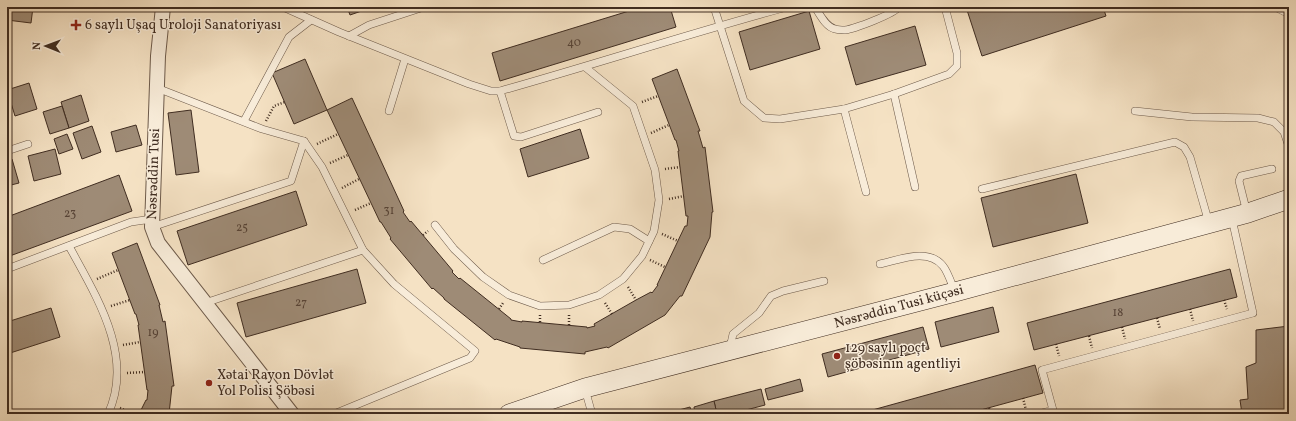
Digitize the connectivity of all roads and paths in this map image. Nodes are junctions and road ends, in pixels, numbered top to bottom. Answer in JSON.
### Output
{"nodes":[{"id":1,"x":163,"y":7,"type":"edge"},
{"id":2,"x":283,"y":7,"type":"edge"},
{"id":3,"x":424,"y":7,"type":"edge"},
{"id":4,"x":714,"y":7,"type":"edge"},
{"id":5,"x":787,"y":7,"type":"edge"},
{"id":6,"x":815,"y":7,"type":"edge"},
{"id":7,"x":899,"y":7,"type":"edge"},
{"id":8,"x":945,"y":7,"type":"edge"},
{"id":9,"x":1275,"y":7,"type":"edge"},
{"id":10,"x":1289,"y":14,"type":"edge"},
{"id":11,"x":311,"y":20,"type":"junction"},
{"id":12,"x":720,"y":25,"type":"junction"},
{"id":13,"x":349,"y":36,"type":"junction"},
{"id":14,"x":406,"y":59,"type":"junction"},
{"id":15,"x":585,"y":67,"type":"junction"},
{"id":16,"x":157,"y":88,"type":"junction"},
{"id":17,"x":500,"y":91,"type":"junction"},
{"id":18,"x":894,"y":94,"type":"junction"},
{"id":19,"x":658,"y":96,"type":"dead end"},
{"id":20,"x":285,"y":102,"type":"dead end"},
{"id":21,"x":633,"y":106,"type":"junction"},
{"id":22,"x":844,"y":109,"type":"junction"},
{"id":23,"x":389,"y":111,"type":"dead end"},
{"id":24,"x":1135,"y":111,"type":"dead end"},
{"id":25,"x":598,"y":112,"type":"dead end"},
{"id":26,"x":244,"y":122,"type":"junction"},
{"id":27,"x":669,"y":125,"type":"dead end"},
{"id":28,"x":262,"y":129,"type":"junction"},
{"id":29,"x":338,"y":134,"type":"dead end"},
{"id":30,"x":644,"y":136,"type":"junction"},
{"id":31,"x":304,"y":141,"type":"junction"},
{"id":32,"x":28,"y":144,"type":"dead end"},
{"id":33,"x":1289,"y":147,"type":"edge"},
{"id":34,"x":309,"y":148,"type":"junction"},
{"id":35,"x":7,"y":151,"type":"edge"},
{"id":36,"x":348,"y":155,"type":"dead end"},
{"id":37,"x":322,"y":167,"type":"junction"},
{"id":38,"x":680,"y":167,"type":"dead end"},
{"id":39,"x":1272,"y":169,"type":"dead end"},
{"id":40,"x":656,"y":170,"type":"junction"},
{"id":41,"x":359,"y":179,"type":"dead end"},
{"id":42,"x":915,"y":187,"type":"dead end"},
{"id":43,"x":982,"y":189,"type":"dead end"},
{"id":44,"x":334,"y":191,"type":"junction"},
{"id":45,"x":866,"y":192,"type":"dead end"},
{"id":46,"x":684,"y":196,"type":"dead end"},
{"id":47,"x":1289,"y":199,"type":"edge"},
{"id":48,"x":659,"y":200,"type":"junction"},
{"id":49,"x":370,"y":203,"type":"dead end"},
{"id":50,"x":346,"y":214,"type":"junction"},
{"id":51,"x":1240,"y":215,"type":"junction"},
{"id":52,"x":152,"y":223,"type":"junction"},
{"id":53,"x":1209,"y":223,"type":"junction"},
{"id":54,"x":435,"y":225,"type":"dead end"},
{"id":55,"x":654,"y":231,"type":"junction"},
{"id":56,"x":649,"y":241,"type":"junction"},
{"id":57,"x":678,"y":242,"type":"dead end"},
{"id":58,"x":69,"y":246,"type":"junction"},
{"id":59,"x":363,"y":250,"type":"junction"},
{"id":60,"x":642,"y":256,"type":"junction"},
{"id":61,"x":543,"y":260,"type":"dead end"},
{"id":62,"x":880,"y":264,"type":"dead end"},
{"id":63,"x":666,"y":268,"type":"dead end"},
{"id":64,"x":7,"y":269,"type":"edge"},
{"id":65,"x":118,"y":270,"type":"dead end"},
{"id":66,"x":623,"y":279,"type":"junction"},
{"id":67,"x":824,"y":281,"type":"dead end"},
{"id":68,"x":88,"y":283,"type":"junction"},
{"id":69,"x":956,"y":292,"type":"junction"},
{"id":70,"x":130,"y":300,"type":"dead end"},
{"id":71,"x":636,"y":300,"type":"dead end"},
{"id":72,"x":204,"y":303,"type":"junction"},
{"id":73,"x":102,"y":309,"type":"junction"},
{"id":74,"x":140,"y":342,"type":"dead end"},
{"id":75,"x":114,"y":346,"type":"junction"},
{"id":76,"x":730,"y":350,"type":"junction"},
{"id":77,"x":144,"y":372,"type":"dead end"},
{"id":78,"x":118,"y":374,"type":"junction"},
{"id":79,"x":584,"y":388,"type":"junction"},
{"id":80,"x":1023,"y":398,"type":"dead end"},
{"id":81,"x":112,"y":405,"type":"junction"},
{"id":82,"x":989,"y":408,"type":"dead end"},
{"id":83,"x":108,"y":414,"type":"edge"},
{"id":84,"x":134,"y":414,"type":"edge"},
{"id":85,"x":292,"y":414,"type":"edge"},
{"id":86,"x":334,"y":414,"type":"edge"},
{"id":87,"x":509,"y":414,"type":"edge"},
{"id":88,"x":592,"y":414,"type":"edge"},
{"id":89,"x":990,"y":414,"type":"edge"},
{"id":90,"x":1027,"y":414,"type":"edge"},
{"id":91,"x":1038,"y":414,"type":"edge"}],
"edges":[{"from":1,"to":16,"type":"street","name":"Nəsrəddin Tusi"},
{"from":2,"to":11,"type":"lane"},
{"from":3,"to":13,"type":"lane"},
{"from":4,"to":12,"type":"lane"},
{"from":5,"to":12,"type":"lane"},
{"from":6,"to":7,"type":"lane"},
{"from":8,"to":18,"type":"lane"},
{"from":9,"to":10,"type":"lane"},
{"from":11,"to":13,"type":"lane"},
{"from":11,"to":26,"type":"lane"},
{"from":12,"to":15,"type":"lane"},
{"from":12,"to":22,"type":"lane"},
{"from":13,"to":14,"type":"lane"},
{"from":14,"to":17,"type":"lane"},
{"from":14,"to":23,"type":"lane"},
{"from":15,"to":17,"type":"lane"},
{"from":15,"to":21,"type":"lane"},
{"from":16,"to":26,"type":"lane"},
{"from":16,"to":52,"type":"street","name":"Nəsrəddin Tusi"},
{"from":17,"to":25,"type":"lane"},
{"from":18,"to":22,"type":"lane"},
{"from":18,"to":42,"type":"lane"},
{"from":19,"to":21,"type":"path"},
{"from":20,"to":28,"type":"path"},
{"from":21,"to":30,"type":"lane"},
{"from":22,"to":45,"type":"lane"},
{"from":24,"to":33,"type":"lane"},
{"from":26,"to":28,"type":"lane"},
{"from":27,"to":30,"type":"path"},
{"from":28,"to":31,"type":"lane"},
{"from":29,"to":34,"type":"path"},
{"from":30,"to":40,"type":"lane"},
{"from":31,"to":34,"type":"lane"},
{"from":31,"to":52,"type":"lane"},
{"from":32,"to":35,"type":"lane"},
{"from":34,"to":37,"type":"lane"},
{"from":36,"to":37,"type":"path"},
{"from":37,"to":44,"type":"lane"},
{"from":38,"to":40,"type":"path"},
{"from":39,"to":51,"type":"lane"},
{"from":40,"to":48,"type":"lane"},
{"from":41,"to":44,"type":"path"},
{"from":43,"to":53,"type":"lane"},
{"from":44,"to":50,"type":"lane"},
{"from":46,"to":48,"type":"path"},
{"from":47,"to":51,"type":"main road","name":"Nəsrəddin Tusi küçəsi"},
{"from":48,"to":55,"type":"lane"},
{"from":49,"to":50,"type":"path"},
{"from":50,"to":59,"type":"lane"},
{"from":51,"to":53,"type":"main road","name":"Nəsrəddin Tusi küçəsi"},
{"from":51,"to":91,"type":"lane"},
{"from":52,"to":58,"type":"lane"},
{"from":52,"to":72,"type":"street","name":"Nəsrəddin Tusi"},
{"from":53,"to":69,"type":"main road","name":"Nəsrəddin Tusi küçəsi"},
{"from":54,"to":66,"type":"lane"},
{"from":55,"to":56,"type":"lane"},
{"from":55,"to":57,"type":"path"},
{"from":56,"to":60,"type":"lane"},
{"from":56,"to":61,"type":"lane"},
{"from":58,"to":64,"type":"lane"},
{"from":58,"to":68,"type":"lane"},
{"from":59,"to":72,"type":"lane"},
{"from":59,"to":86,"type":"lane"},
{"from":60,"to":63,"type":"path"},
{"from":60,"to":66,"type":"lane"},
{"from":62,"to":69,"type":"lane"},
{"from":65,"to":68,"type":"path"},
{"from":66,"to":71,"type":"path"},
{"from":67,"to":76,"type":"lane"},
{"from":68,"to":73,"type":"lane"},
{"from":69,"to":76,"type":"main road","name":"Nəsrəddin Tusi küçəsi"},
{"from":70,"to":73,"type":"path"},
{"from":72,"to":85,"type":"street","name":"Nəsrəddin Tusi"},
{"from":73,"to":75,"type":"lane"},
{"from":74,"to":75,"type":"path"},
{"from":75,"to":78,"type":"lane"},
{"from":76,"to":79,"type":"main road","name":"Nəsrəddin Tusi küçəsi"},
{"from":77,"to":78,"type":"path"},
{"from":78,"to":81,"type":"lane"},
{"from":79,"to":87,"type":"main road","name":"Nəsrəddin Tusi küçəsi"},
{"from":79,"to":88,"type":"lane"},
{"from":80,"to":90,"type":"path"},
{"from":81,"to":83,"type":"lane"},
{"from":81,"to":84,"type":"path"},
{"from":82,"to":89,"type":"path"}]}
